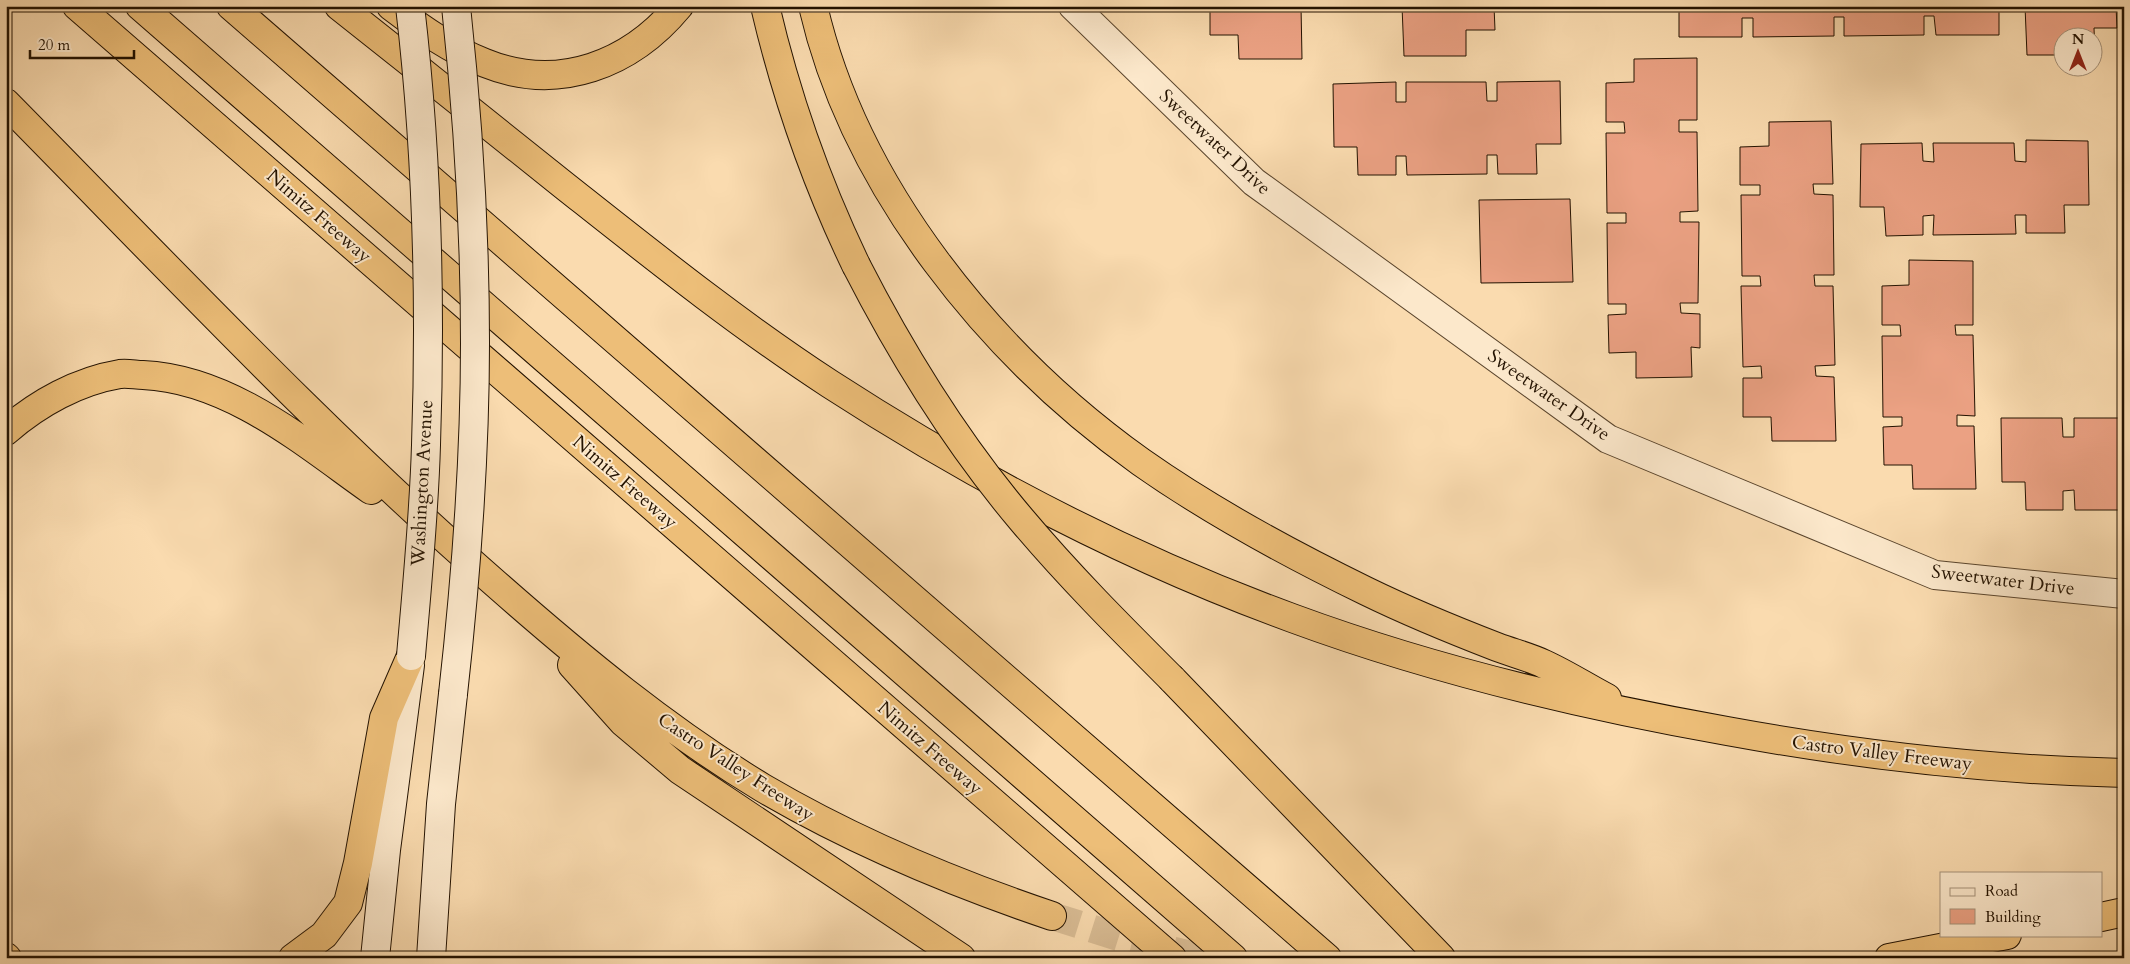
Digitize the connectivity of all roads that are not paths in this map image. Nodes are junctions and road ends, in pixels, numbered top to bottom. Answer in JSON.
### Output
{"nodes":[{"id":1,"x":76,"y":6,"type":"edge"},
{"id":2,"x":140,"y":6,"type":"edge"},
{"id":3,"x":231,"y":6,"type":"edge"},
{"id":4,"x":340,"y":6,"type":"edge"},
{"id":5,"x":391,"y":6,"type":"edge"},
{"id":6,"x":410,"y":6,"type":"edge"},
{"id":7,"x":456,"y":6,"type":"edge"},
{"id":8,"x":679,"y":6,"type":"edge"},
{"id":9,"x":765,"y":6,"type":"edge"},
{"id":10,"x":813,"y":6,"type":"edge"},
{"id":11,"x":1073,"y":6,"type":"edge"},
{"id":12,"x":6,"y":103,"type":"edge"},
{"id":13,"x":6,"y":431,"type":"edge"},
{"id":14,"x":459,"y":552,"type":"junction"},
{"id":15,"x":2124,"y":594,"type":"edge"},
{"id":16,"x":520,"y":606,"type":"junction"},
{"id":17,"x":411,"y":656,"type":"junction"},
{"id":18,"x":1642,"y":716,"type":"junction"},
{"id":19,"x":2124,"y":773,"type":"edge"},
{"id":20,"x":2124,"y":912,"type":"edge"},
{"id":21,"x":1052,"y":916,"type":"tunnel mouth"},
{"id":22,"x":2102,"y":917,"type":"edge"},
{"id":23,"x":2002,"y":936,"type":"edge"},
{"id":24,"x":293,"y":958,"type":"edge"},
{"id":25,"x":375,"y":958,"type":"edge"},
{"id":26,"x":432,"y":958,"type":"edge"},
{"id":27,"x":961,"y":958,"type":"edge"},
{"id":28,"x":1172,"y":958,"type":"edge"},
{"id":29,"x":1233,"y":958,"type":"edge"},
{"id":30,"x":1326,"y":958,"type":"edge"},
{"id":31,"x":1441,"y":958,"type":"edge"},
{"id":32,"x":1889,"y":958,"type":"edge"}],
"edges":[{"from":1,"to":28,"type":"highway","name":"Nimitz Freeway"},
{"from":2,"to":29,"type":"highway"},
{"from":3,"to":30,"type":"highway"},
{"from":4,"to":18,"type":"highway"},
{"from":5,"to":8,"type":"highway"},
{"from":6,"to":17,"type":"main road","name":"Washington Avenue","bridge":true},
{"from":7,"to":26,"type":"main road","bridge":true},
{"from":9,"to":31,"type":"highway","bridge":true},
{"from":10,"to":18,"type":"highway"},
{"from":11,"to":15,"type":"main road","name":"Sweetwater Drive"},
{"from":12,"to":14,"type":"highway"},
{"from":13,"to":14,"type":"highway"},
{"from":14,"to":16,"type":"highway","name":"Castro Valley Freeway"},
{"from":16,"to":21,"type":"highway","name":"Castro Valley Freeway"},
{"from":16,"to":27,"type":"highway"},
{"from":17,"to":24,"type":"highway"},
{"from":17,"to":25,"type":"main road","name":"Washington Avenue"},
{"from":18,"to":19,"type":"highway","name":"Castro Valley Freeway"},
{"from":20,"to":22,"type":"highway"},
{"from":23,"to":32,"type":"highway"}]}
